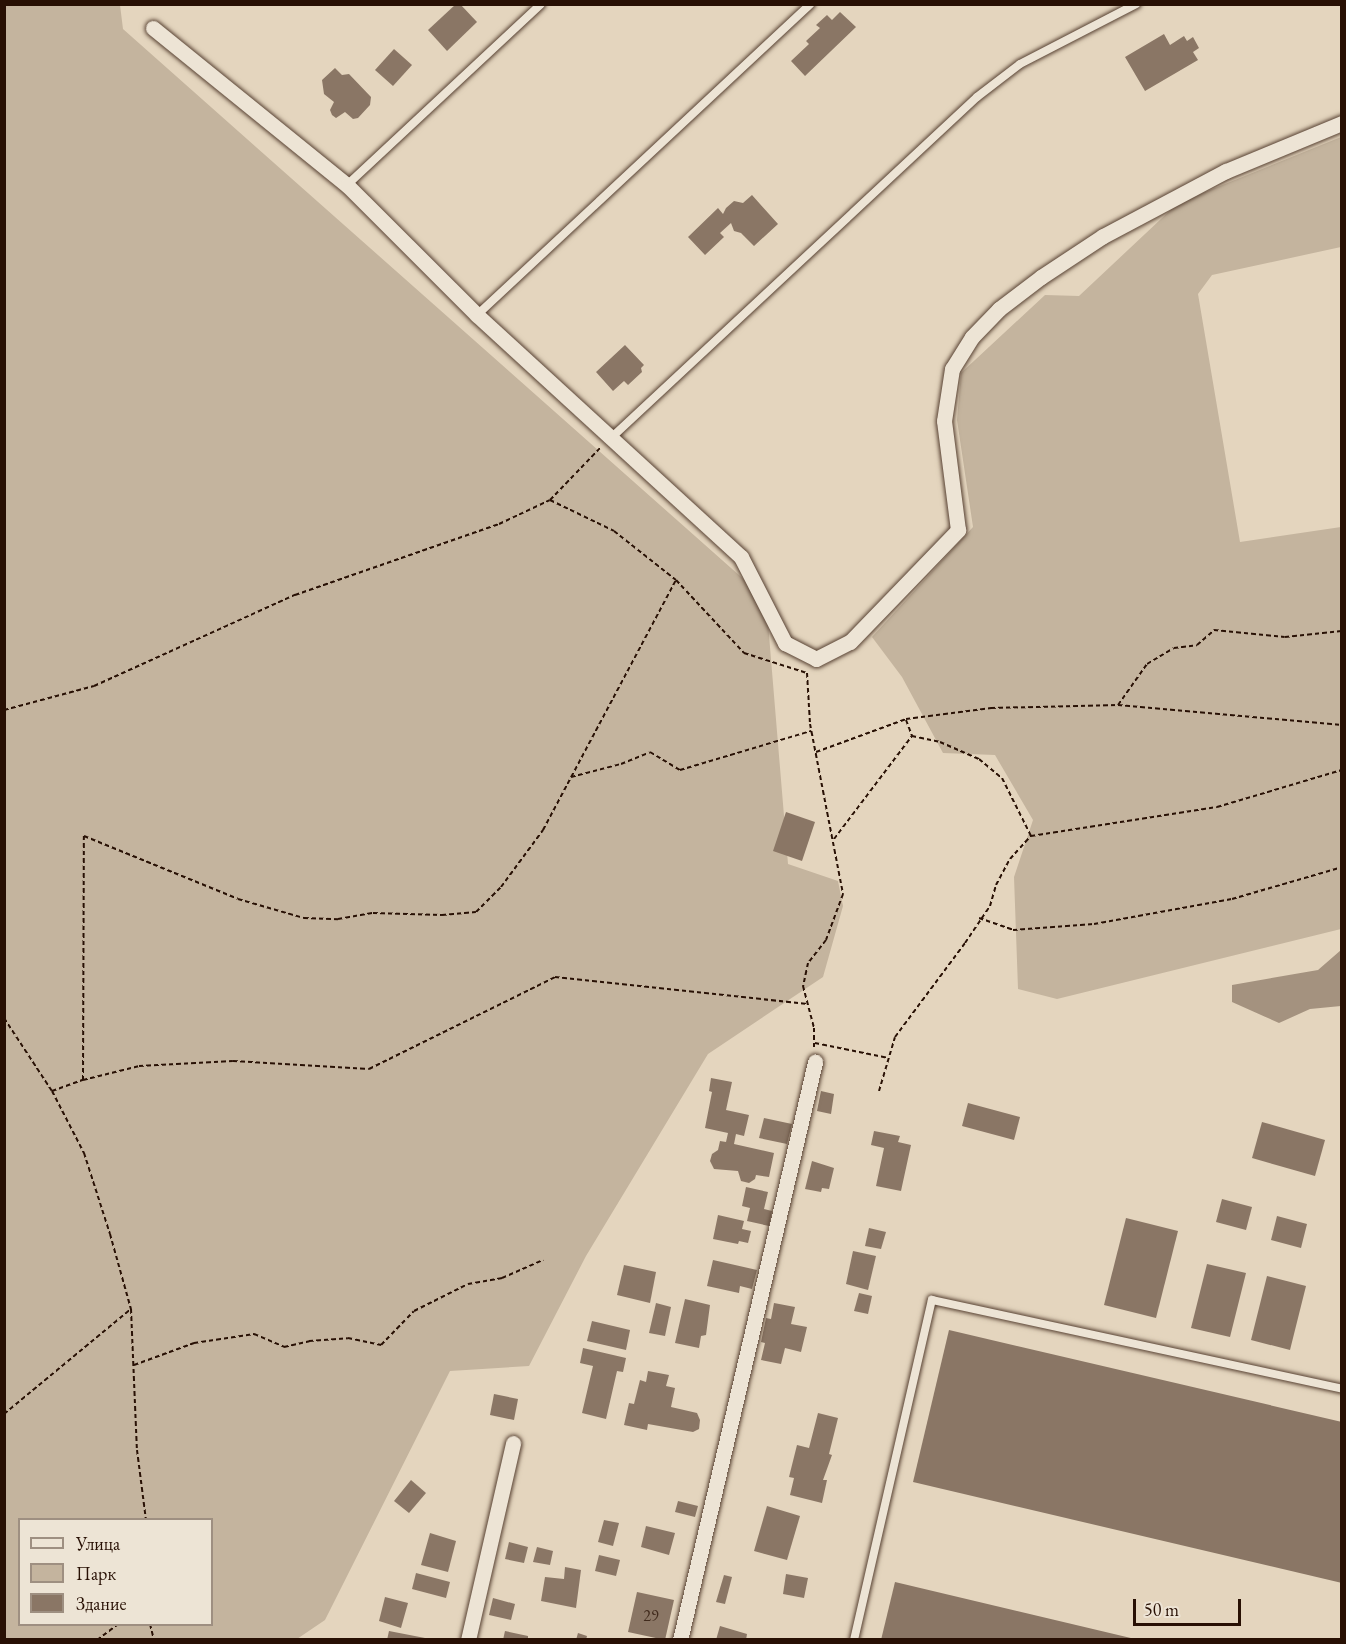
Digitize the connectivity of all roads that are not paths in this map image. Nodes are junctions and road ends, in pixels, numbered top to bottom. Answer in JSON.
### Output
{"nodes":[{"id":1,"x":541,"y":4,"type":"edge"},
{"id":2,"x":811,"y":4,"type":"edge"},
{"id":3,"x":1136,"y":4,"type":"edge"},
{"id":4,"x":153,"y":28,"type":"dead end"},
{"id":5,"x":1341,"y":123,"type":"edge"},
{"id":6,"x":346,"y":185,"type":"junction"},
{"id":7,"x":477,"y":315,"type":"junction"},
{"id":8,"x":611,"y":438,"type":"junction"},
{"id":9,"x":815,"y":1062,"type":"road end"},
{"id":10,"x":1341,"y":1389,"type":"edge"},
{"id":11,"x":513,"y":1443,"type":"dead end"},
{"id":12,"x":468,"y":1640,"type":"edge"},
{"id":13,"x":680,"y":1640,"type":"edge"},
{"id":14,"x":854,"y":1640,"type":"edge"}],
"edges":[{"from":1,"to":6,"type":"lane"},
{"from":2,"to":7,"type":"lane"},
{"from":3,"to":8,"type":"lane"},
{"from":4,"to":6,"type":"street"},
{"from":5,"to":8,"type":"street"},
{"from":6,"to":7,"type":"street"},
{"from":7,"to":8,"type":"street"},
{"from":9,"to":13,"type":"street"},
{"from":10,"to":14,"type":"lane"},
{"from":11,"to":12,"type":"street"}]}
